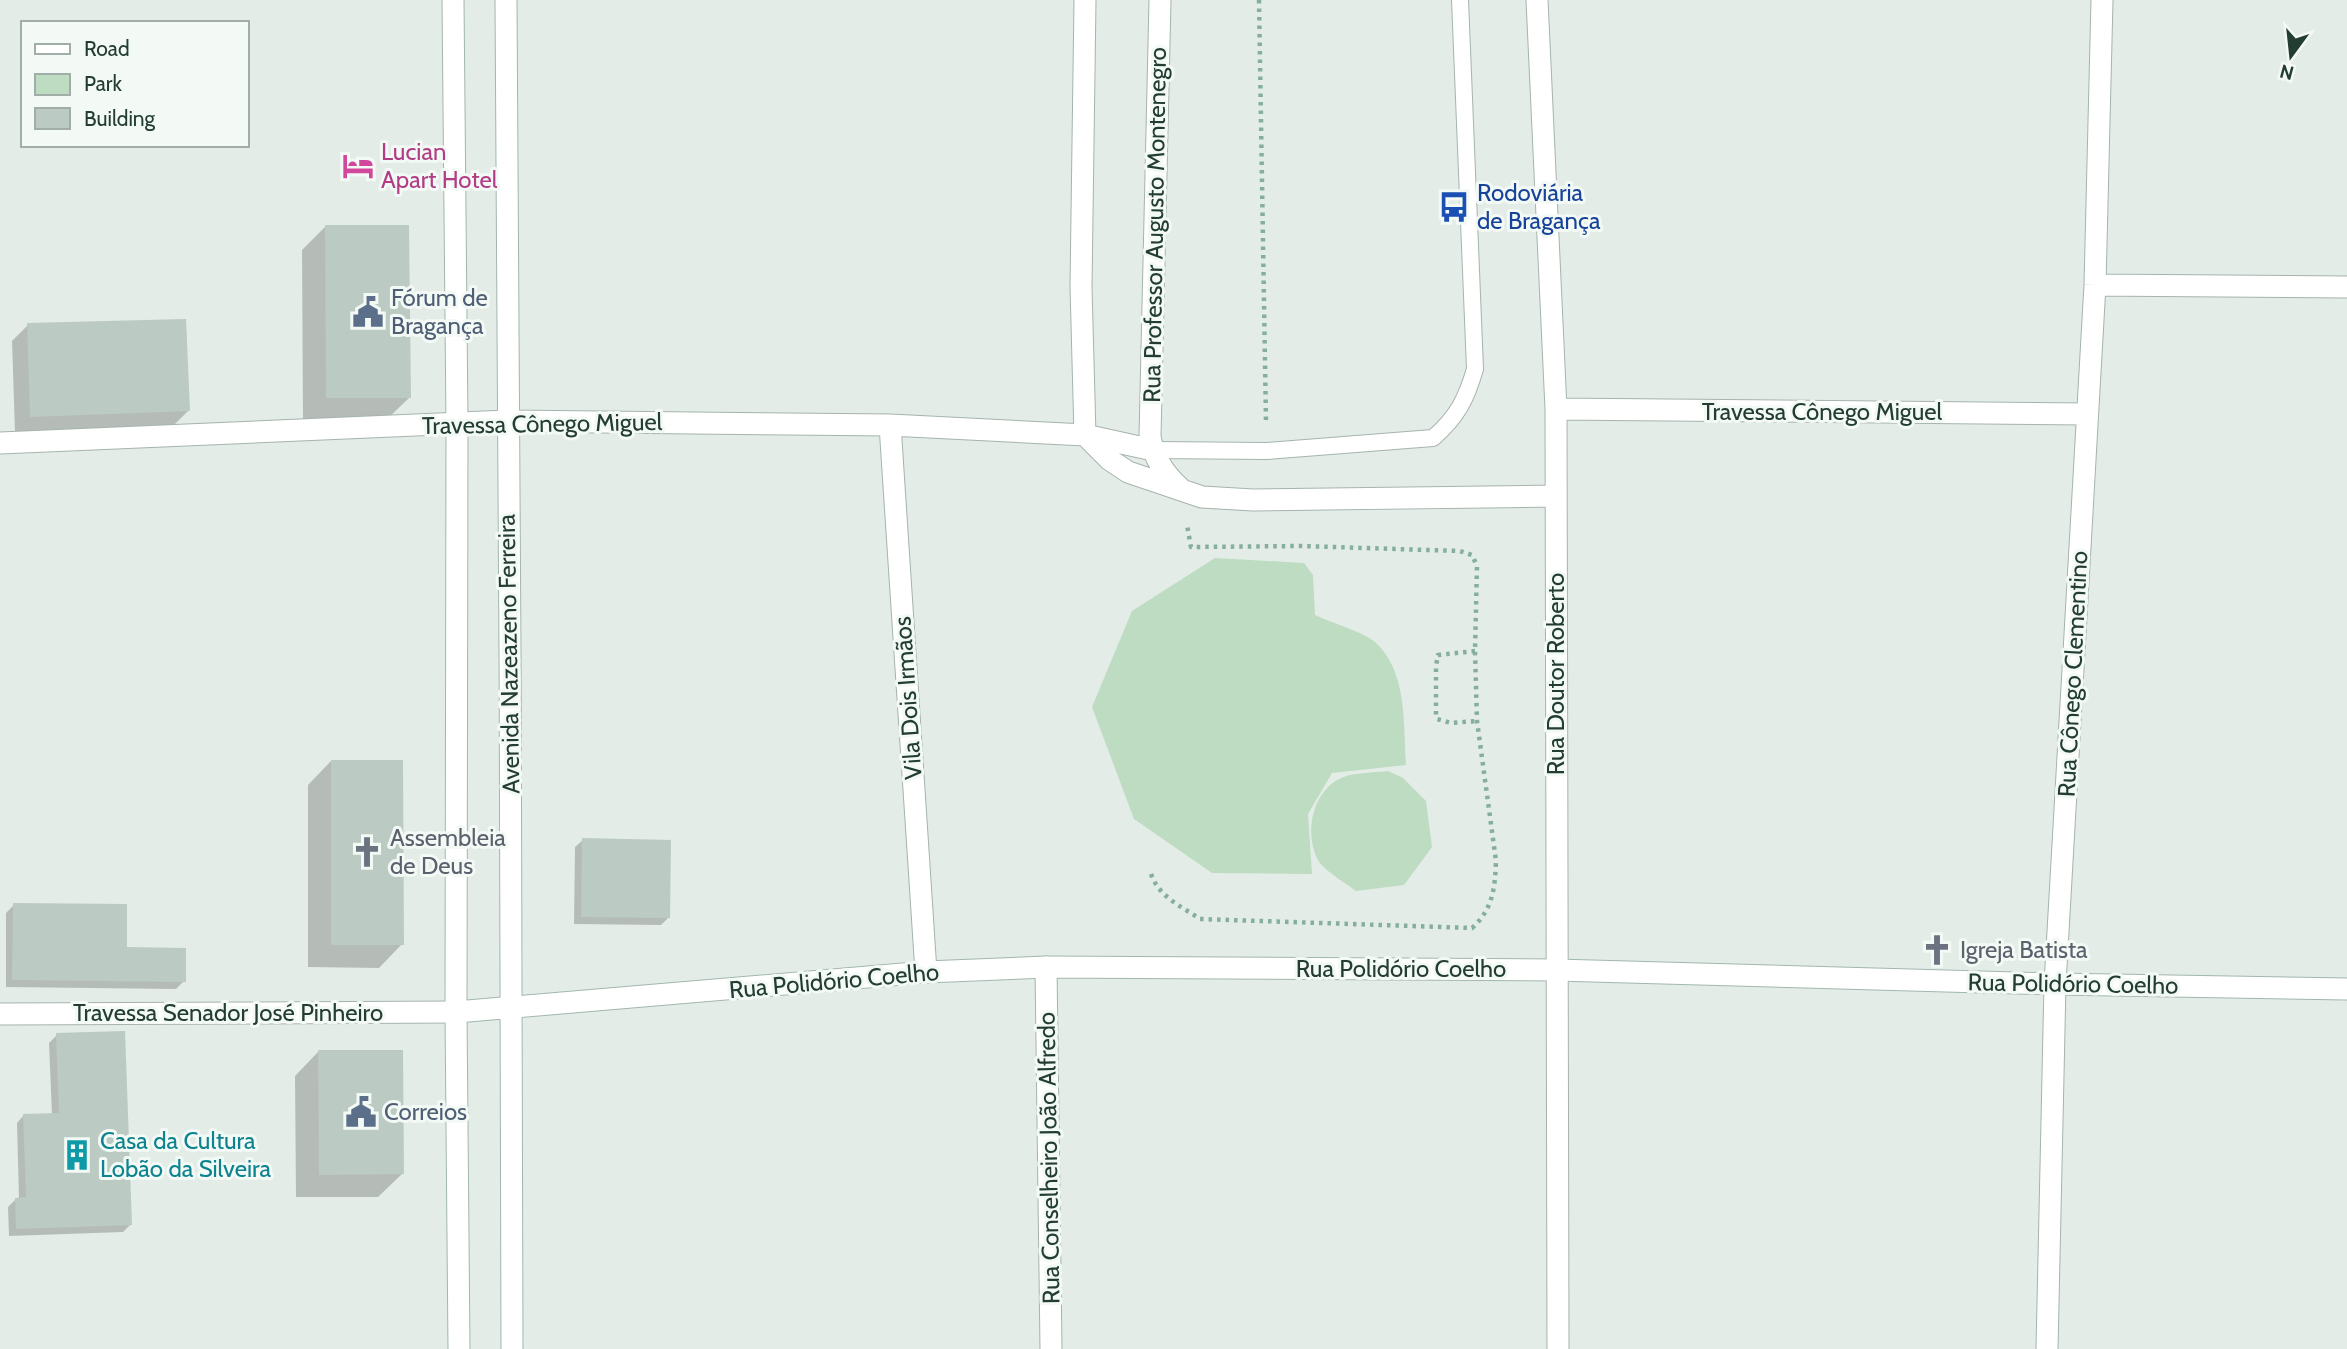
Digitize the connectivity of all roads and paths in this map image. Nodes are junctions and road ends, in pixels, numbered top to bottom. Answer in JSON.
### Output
{"nodes":[{"id":1,"x":453,"y":0,"type":"edge"},
{"id":2,"x":506,"y":0,"type":"edge"},
{"id":3,"x":1085,"y":0,"type":"edge"},
{"id":4,"x":1160,"y":0,"type":"edge"},
{"id":5,"x":1259,"y":0,"type":"edge"},
{"id":6,"x":1460,"y":0,"type":"edge"},
{"id":7,"x":1537,"y":0,"type":"edge"},
{"id":8,"x":2102,"y":0,"type":"edge"},
{"id":9,"x":2095,"y":285,"type":"junction"},
{"id":10,"x":2347,"y":287,"type":"edge"},
{"id":11,"x":1556,"y":410,"type":"junction"},
{"id":12,"x":2087,"y":414,"type":"junction"},
{"id":13,"x":507,"y":421,"type":"junction"},
{"id":14,"x":457,"y":424,"type":"junction"},
{"id":15,"x":890,"y":425,"type":"junction"},
{"id":16,"x":1085,"y":435,"type":"junction"},
{"id":17,"x":0,"y":443,"type":"edge"},
{"id":18,"x":1153,"y":450,"type":"junction"},
{"id":19,"x":1267,"y":451,"type":"junction"},
{"id":20,"x":1181,"y":489,"type":"junction"},
{"id":21,"x":1555,"y":496,"type":"junction"},
{"id":22,"x":1475,"y":651,"type":"junction"},
{"id":23,"x":1477,"y":721,"type":"junction"},
{"id":24,"x":1152,"y":874,"type":"dead end"},
{"id":25,"x":1046,"y":967,"type":"junction"},
{"id":26,"x":1556,"y":970,"type":"junction"},
{"id":27,"x":926,"y":972,"type":"junction"},
{"id":28,"x":2055,"y":984,"type":"junction"},
{"id":29,"x":2347,"y":989,"type":"edge"},
{"id":30,"x":513,"y":1007,"type":"junction"},
{"id":31,"x":456,"y":1012,"type":"junction"},
{"id":32,"x":0,"y":1014,"type":"edge"},
{"id":33,"x":459,"y":1349,"type":"edge"},
{"id":34,"x":512,"y":1349,"type":"edge"},
{"id":35,"x":1051,"y":1349,"type":"edge"},
{"id":36,"x":1559,"y":1349,"type":"edge"},
{"id":37,"x":2047,"y":1349,"type":"edge"}],
"edges":[{"from":1,"to":14,"type":"street","name":"Avenida Nazeazeno Ferreira"},
{"from":2,"to":13,"type":"street","name":"Avenida Nazeazeno Ferreira"},
{"from":3,"to":16,"type":"street"},
{"from":4,"to":18,"type":"street","name":"Rua Professor Augusto Montenegro"},
{"from":5,"to":19,"type":"path"},
{"from":6,"to":19,"type":"lane"},
{"from":7,"to":11,"type":"street","name":"Rua Doutor Roberto"},
{"from":8,"to":9,"type":"street","name":"Rua Cônego Clementino"},
{"from":9,"to":10,"type":"street"},
{"from":9,"to":12,"type":"street","name":"Rua Cônego Clementino"},
{"from":11,"to":12,"type":"street","name":"Travessa Cônego Miguel"},
{"from":11,"to":21,"type":"street","name":"Rua Doutor Roberto"},
{"from":12,"to":28,"type":"street","name":"Rua Cônego Clementino"},
{"from":13,"to":14,"type":"street","name":"Travessa Cônego Miguel"},
{"from":13,"to":15,"type":"street","name":"Travessa Cônego Miguel"},
{"from":13,"to":30,"type":"street","name":"Avenida Nazeazeno Ferreira"},
{"from":14,"to":17,"type":"street","name":"Travessa Cônego Miguel"},
{"from":14,"to":31,"type":"street","name":"Avenida Nazeazeno Ferreira"},
{"from":15,"to":16,"type":"street","name":"Travessa Cônego Miguel"},
{"from":15,"to":27,"type":"street","name":"Vila Dois Irmãos"},
{"from":16,"to":18,"type":"street","name":"Travessa Cônego Miguel"},
{"from":16,"to":20,"type":"street"},
{"from":18,"to":19,"type":"lane"},
{"from":18,"to":20,"type":"street"},
{"from":20,"to":21,"type":"street"},
{"from":20,"to":22,"type":"path"},
{"from":21,"to":26,"type":"street","name":"Rua Doutor Roberto"},
{"from":22,"to":23,"type":"path"},
{"from":22,"to":23,"type":"path"},
{"from":23,"to":24,"type":"path"},
{"from":25,"to":26,"type":"street","name":"Rua Polidório Coelho"},
{"from":25,"to":27,"type":"street","name":"Rua Polidório Coelho"},
{"from":25,"to":35,"type":"street","name":"Rua Conselheiro João Alfredo"},
{"from":26,"to":28,"type":"street","name":"Rua Polidório Coelho"},
{"from":26,"to":36,"type":"street","name":"Rua Doutor Roberto"},
{"from":27,"to":30,"type":"street","name":"Rua Polidório Coelho"},
{"from":28,"to":29,"type":"street","name":"Rua Polidório Coelho"},
{"from":28,"to":37,"type":"street","name":"Rua Cônego Clementino"},
{"from":30,"to":31,"type":"street","name":"Rua Polidório Coelho"},
{"from":30,"to":34,"type":"street","name":"Avenida Nazeazeno Ferreira"},
{"from":31,"to":32,"type":"street","name":"Travessa Senador José Pinheiro"},
{"from":31,"to":33,"type":"street","name":"Avenida Nazeazeno Ferreira"}]}
